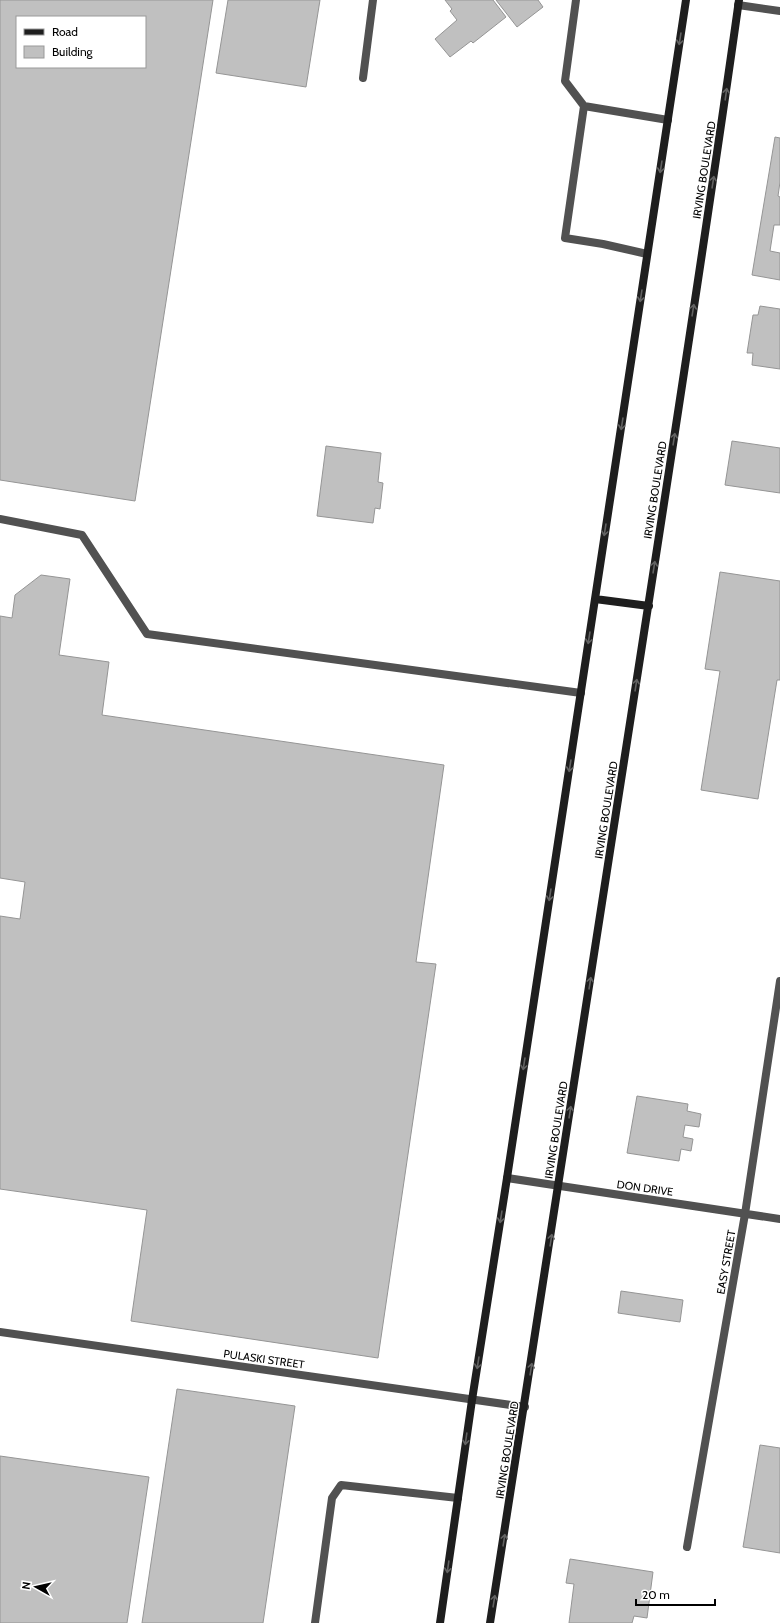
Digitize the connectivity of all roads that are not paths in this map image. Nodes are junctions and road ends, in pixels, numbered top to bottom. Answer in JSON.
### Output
{"nodes":[{"id":1,"x":373,"y":0,"type":"edge"},
{"id":2,"x":576,"y":0,"type":"edge"},
{"id":3,"x":686,"y":0,"type":"edge"},
{"id":4,"x":739,"y":3,"type":"edge"},
{"id":5,"x":780,"y":11,"type":"edge"},
{"id":6,"x":363,"y":78,"type":"dead end"},
{"id":7,"x":584,"y":106,"type":"junction"},
{"id":8,"x":668,"y":120,"type":"junction"},
{"id":9,"x":647,"y":254,"type":"junction"},
{"id":10,"x":0,"y":519,"type":"edge"},
{"id":11,"x":595,"y":599,"type":"junction"},
{"id":12,"x":649,"y":606,"type":"junction"},
{"id":13,"x":581,"y":693,"type":"junction"},
{"id":14,"x":780,"y":981,"type":"edge"},
{"id":15,"x":507,"y":1178,"type":"junction"},
{"id":16,"x":559,"y":1186,"type":"junction"},
{"id":17,"x":745,"y":1214,"type":"junction"},
{"id":18,"x":780,"y":1219,"type":"edge"},
{"id":19,"x":0,"y":1332,"type":"edge"},
{"id":20,"x":472,"y":1400,"type":"junction"},
{"id":21,"x":525,"y":1407,"type":"junction"},
{"id":22,"x":458,"y":1498,"type":"junction"},
{"id":23,"x":687,"y":1547,"type":"dead end"},
{"id":24,"x":315,"y":1623,"type":"edge"},
{"id":25,"x":440,"y":1623,"type":"edge"},
{"id":26,"x":490,"y":1623,"type":"edge"}],
"edges":[{"from":1,"to":6,"type":"street"},
{"from":2,"to":7,"type":"street"},
{"from":3,"to":8,"type":"main road","one_way":true},
{"from":4,"to":5,"type":"street"},
{"from":12,"to":4,"type":"main road","name":"IRVING BOULEVARD","one_way":true},
{"from":7,"to":8,"type":"street"},
{"from":7,"to":9,"type":"street"},
{"from":8,"to":9,"type":"main road","one_way":true},
{"from":9,"to":11,"type":"main road","one_way":true},
{"from":10,"to":13,"type":"street"},
{"from":11,"to":12,"type":"main road"},
{"from":11,"to":13,"type":"main road","one_way":true},
{"from":16,"to":12,"type":"main road","name":"IRVING BOULEVARD","one_way":true},
{"from":13,"to":15,"type":"main road","one_way":true},
{"from":14,"to":17,"type":"street","name":"EASY STREET"},
{"from":15,"to":16,"type":"street","name":"DON DRIVE"},
{"from":15,"to":20,"type":"main road","one_way":true},
{"from":16,"to":17,"type":"street","name":"DON DRIVE"},
{"from":21,"to":16,"type":"main road","name":"IRVING BOULEVARD","one_way":true},
{"from":17,"to":18,"type":"street","name":"DON DRIVE"},
{"from":17,"to":23,"type":"street","name":"EASY STREET"},
{"from":19,"to":20,"type":"street","name":"PULASKI STREET"},
{"from":20,"to":21,"type":"street","name":"PULASKI STREET"},
{"from":20,"to":22,"type":"main road","one_way":true},
{"from":26,"to":21,"type":"main road","name":"IRVING BOULEVARD","one_way":true},
{"from":22,"to":24,"type":"street"},
{"from":22,"to":25,"type":"main road","one_way":true}]}
